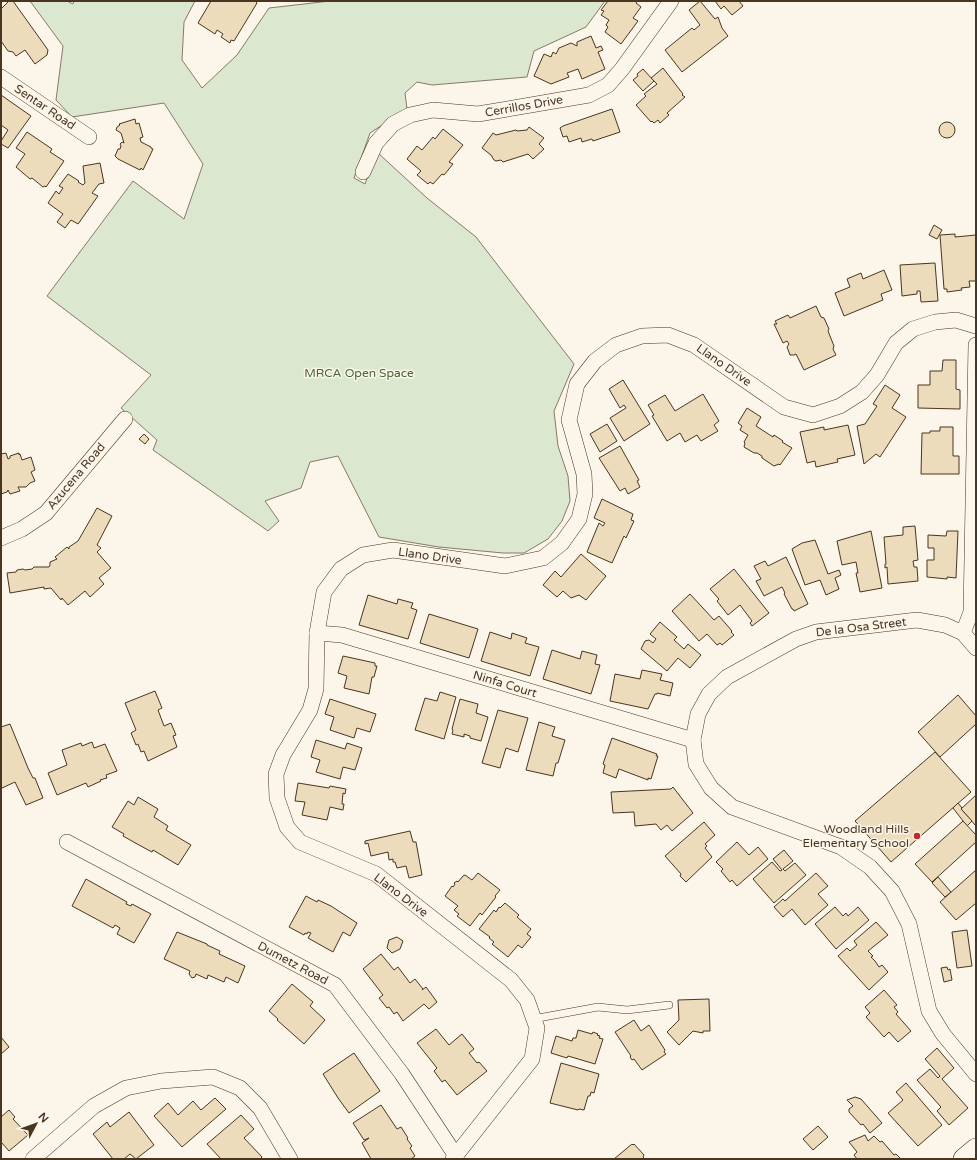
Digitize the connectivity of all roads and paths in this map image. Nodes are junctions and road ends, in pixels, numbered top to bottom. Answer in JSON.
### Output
{"nodes":[{"id":1,"x":671,"y":1,"type":"edge"},
{"id":2,"x":1,"y":77,"type":"edge"},
{"id":3,"x":90,"y":137,"type":"dead end"},
{"id":4,"x":363,"y":172,"type":"dead end"},
{"id":5,"x":976,"y":326,"type":"edge"},
{"id":6,"x":976,"y":345,"type":"edge"},
{"id":7,"x":125,"y":419,"type":"dead end"},
{"id":8,"x":1,"y":538,"type":"edge"},
{"id":9,"x":317,"y":632,"type":"junction"},
{"id":10,"x":963,"y":633,"type":"junction"},
{"id":11,"x":976,"y":648,"type":"edge"},
{"id":12,"x":693,"y":740,"type":"junction"},
{"id":13,"x":67,"y":842,"type":"dead end"},
{"id":14,"x":668,"y":1005,"type":"dead end"},
{"id":15,"x":533,"y":1018,"type":"junction"},
{"id":16,"x":976,"y":1074,"type":"edge"},
{"id":17,"x":976,"y":1149,"type":"edge"},
{"id":18,"x":455,"y":1157,"type":"edge"},
{"id":19,"x":33,"y":1159,"type":"edge"},
{"id":20,"x":290,"y":1159,"type":"edge"},
{"id":21,"x":964,"y":1159,"type":"edge"}],
"edges":[{"from":1,"to":4,"type":"street","name":"Cerrillos Drive"},
{"from":2,"to":3,"type":"street","name":"Sentar Road"},
{"from":5,"to":9,"type":"street","name":"Llano Drive"},
{"from":6,"to":10,"type":"street"},
{"from":7,"to":8,"type":"street","name":"Azucena Road"},
{"from":9,"to":12,"type":"street","name":"Ninfa Court"},
{"from":9,"to":15,"type":"street","name":"Llano Drive"},
{"from":10,"to":11,"type":"street","name":"De la Osa Street"},
{"from":10,"to":12,"type":"street","name":"De la Osa Street"},
{"from":12,"to":16,"type":"street","name":"De la Osa Street"},
{"from":13,"to":18,"type":"street","name":"Dumetz Road"},
{"from":14,"to":15,"type":"lane"},
{"from":15,"to":18,"type":"street","name":"Llano Drive"},
{"from":17,"to":21,"type":"street"},
{"from":19,"to":20,"type":"street"}]}
